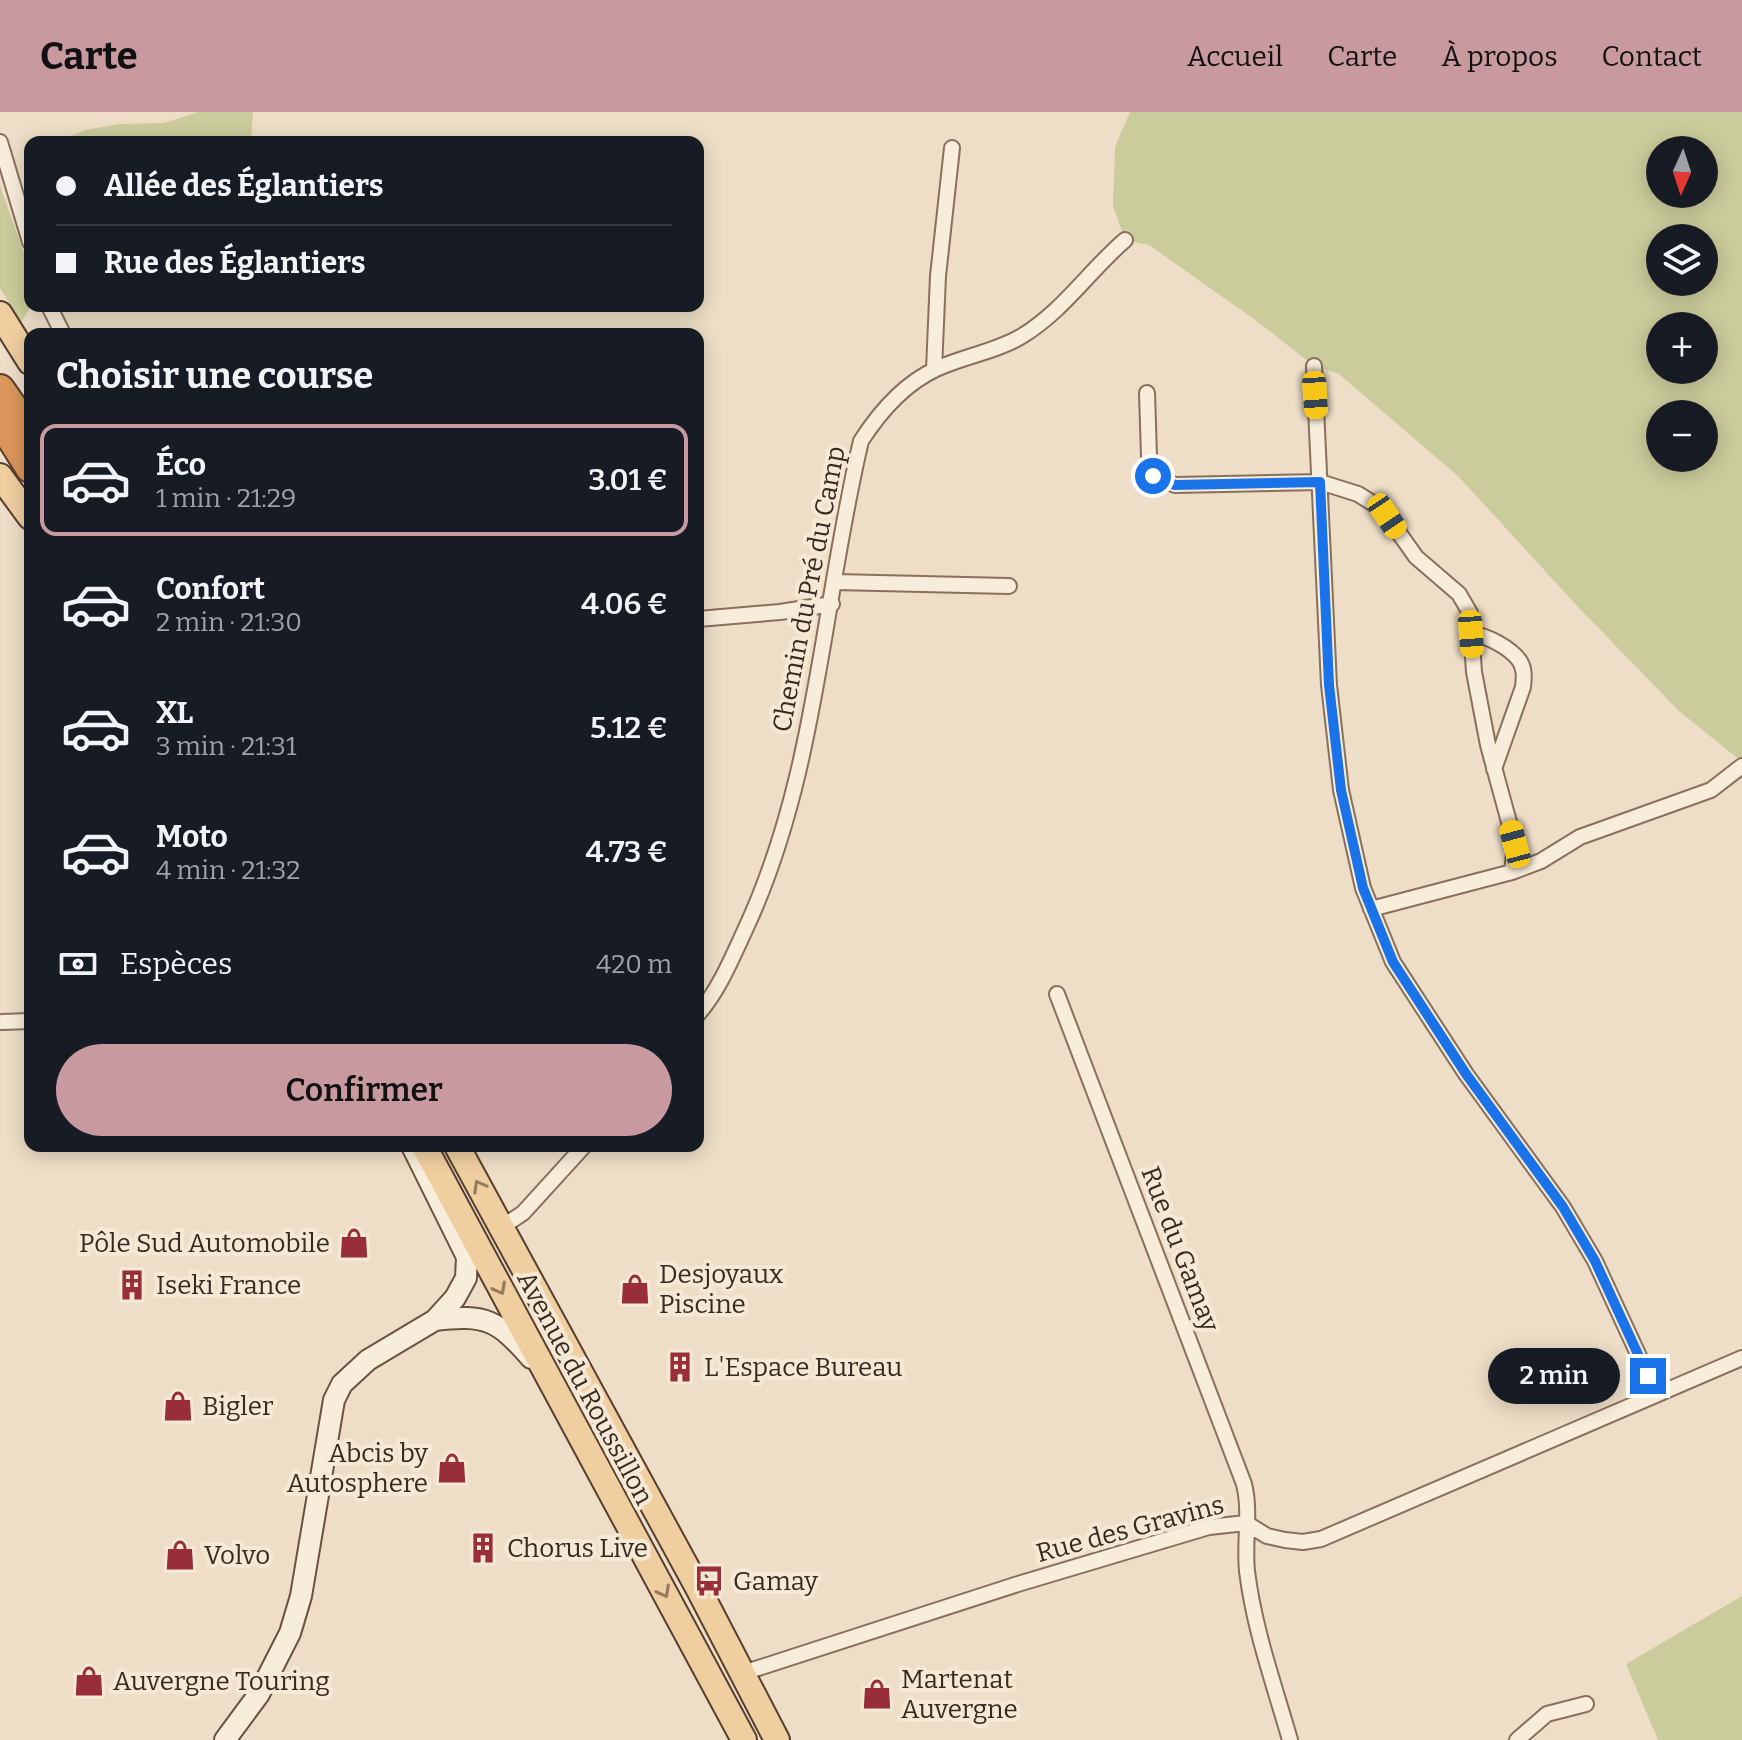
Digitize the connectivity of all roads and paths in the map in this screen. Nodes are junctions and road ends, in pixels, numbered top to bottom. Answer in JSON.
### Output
{"nodes":[{"id":1,"x":0,"y":142,"type":"edge"},
{"id":2,"x":952,"y":148,"type":"dead end"},
{"id":3,"x":24,"y":222,"type":"edge"},
{"id":4,"x":1125,"y":240,"type":"dead end"},
{"id":5,"x":0,"y":314,"type":"edge"},
{"id":6,"x":24,"y":352,"type":"edge"},
{"id":7,"x":1314,"y":366,"type":"dead end"},
{"id":8,"x":934,"y":370,"type":"junction"},
{"id":9,"x":0,"y":389,"type":"edge"},
{"id":10,"x":1147,"y":393,"type":"dead end"},
{"id":11,"x":0,"y":420,"type":"edge"},
{"id":12,"x":24,"y":423,"type":"edge"},
{"id":13,"x":24,"y":458,"type":"edge"},
{"id":14,"x":0,"y":476,"type":"edge"},
{"id":15,"x":1320,"y":482,"type":"junction"},
{"id":16,"x":24,"y":509,"type":"edge"},
{"id":17,"x":835,"y":582,"type":"junction"},
{"id":18,"x":1009,"y":586,"type":"dead end"},
{"id":19,"x":832,"y":604,"type":"junction"},
{"id":20,"x":704,"y":618,"type":"edge"},
{"id":21,"x":1471,"y":634,"type":"junction"},
{"id":22,"x":1742,"y":766,"type":"edge"},
{"id":23,"x":1494,"y":769,"type":"junction"},
{"id":24,"x":1512,"y":872,"type":"junction"},
{"id":25,"x":1371,"y":909,"type":"junction"},
{"id":26,"x":1057,"y":994,"type":"dead end"},
{"id":27,"x":704,"y":1004,"type":"edge"},
{"id":28,"x":24,"y":1021,"type":"edge"},
{"id":29,"x":2,"y":1022,"type":"dead end"},
{"id":30,"x":415,"y":1152,"type":"edge"},
{"id":31,"x":427,"y":1152,"type":"edge"},
{"id":32,"x":460,"y":1152,"type":"edge"},
{"id":33,"x":579,"y":1152,"type":"edge"},
{"id":34,"x":502,"y":1227,"type":"junction"},
{"id":35,"x":435,"y":1320,"type":"junction"},
{"id":36,"x":1742,"y":1358,"type":"edge"},
{"id":37,"x":547,"y":1376,"type":"junction"},
{"id":38,"x":1656,"y":1393,"type":"junction"},
{"id":39,"x":1246,"y":1523,"type":"junction"},
{"id":40,"x":743,"y":1673,"type":"junction"},
{"id":41,"x":1586,"y":1704,"type":"dead end"},
{"id":42,"x":225,"y":1740,"type":"edge"},
{"id":43,"x":744,"y":1740,"type":"edge"},
{"id":44,"x":777,"y":1740,"type":"edge"},
{"id":45,"x":1290,"y":1740,"type":"edge"},
{"id":46,"x":1517,"y":1740,"type":"edge"}],
"edges":[{"from":1,"to":3,"type":"street"},
{"from":2,"to":8,"type":"street"},
{"from":4,"to":8,"type":"street","name":"Chemin du Pré du Camp"},
{"from":5,"to":6,"type":"main road"},
{"from":7,"to":15,"type":"street"},
{"from":8,"to":17,"type":"street","name":"Chemin du Pré du Camp"},
{"from":9,"to":12,"type":"highway"},
{"from":10,"to":15,"type":"street"},
{"from":11,"to":13,"type":"highway"},
{"from":14,"to":16,"type":"main road"},
{"from":15,"to":21,"type":"street"},
{"from":15,"to":25,"type":"street"},
{"from":17,"to":18,"type":"street"},
{"from":17,"to":19,"type":"street","name":"Chemin du Pré du Camp"},
{"from":19,"to":20,"type":"street"},
{"from":19,"to":27,"type":"street","name":"Chemin du Pré du Camp"},
{"from":21,"to":23,"type":"street"},
{"from":21,"to":23,"type":"street"},
{"from":22,"to":24,"type":"street"},
{"from":23,"to":24,"type":"street"},
{"from":24,"to":25,"type":"street"},
{"from":25,"to":38,"type":"street"},
{"from":26,"to":39,"type":"street","name":"Rue du Gamay"},
{"from":28,"to":29,"type":"street"},
{"from":30,"to":35,"type":"street"},
{"from":31,"to":37,"type":"main road","name":"Avenue du Roussillon","one_way":true},
{"from":34,"to":32,"type":"main road","name":"Avenue du Roussillon","one_way":true},
{"from":33,"to":34,"type":"street"},
{"from":34,"to":40,"type":"main road","name":"Avenue du Roussillon"},
{"from":35,"to":37,"type":"street"},
{"from":35,"to":42,"type":"street"},
{"from":36,"to":38,"type":"street","name":"Rue des Gravins"},
{"from":37,"to":43,"type":"main road","name":"Avenue du Roussillon","one_way":true},
{"from":38,"to":39,"type":"street","name":"Rue des Gravins"},
{"from":39,"to":40,"type":"street","name":"Rue des Gravins"},
{"from":39,"to":45,"type":"street","name":"Rue du Gamay"},
{"from":40,"to":44,"type":"main road","name":"Avenue du Roussillon"},
{"from":41,"to":46,"type":"street"}]}
